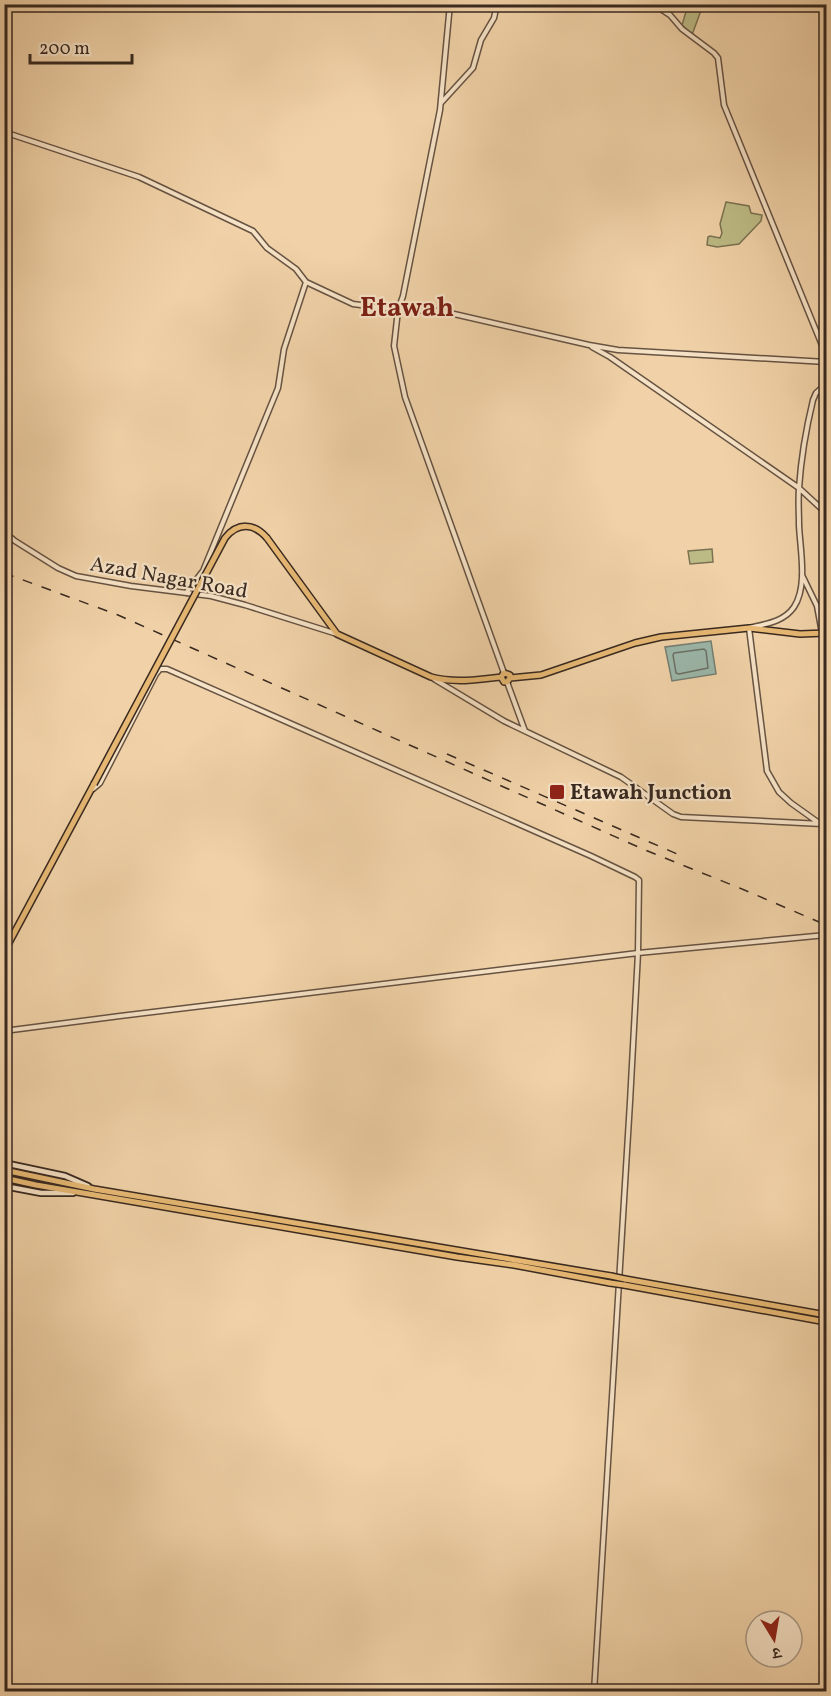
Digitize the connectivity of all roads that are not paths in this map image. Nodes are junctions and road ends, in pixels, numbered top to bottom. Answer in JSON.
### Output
{"nodes":[{"id":1,"x":450,"y":4,"type":"edge"},
{"id":2,"x":497,"y":4,"type":"edge"},
{"id":3,"x":653,"y":4,"type":"edge"},
{"id":4,"x":440,"y":104,"type":"junction"},
{"id":5,"x":4,"y":132,"type":"edge"},
{"id":6,"x":306,"y":282,"type":"junction"},
{"id":7,"x":398,"y":310,"type":"junction"},
{"id":8,"x":589,"y":345,"type":"junction"},
{"id":9,"x":826,"y":355,"type":"edge"},
{"id":10,"x":826,"y":362,"type":"edge"},
{"id":11,"x":826,"y":384,"type":"edge"},
{"id":12,"x":799,"y":488,"type":"junction"},
{"id":13,"x":826,"y":513,"type":"edge"},
{"id":14,"x":4,"y":532,"type":"edge"},
{"id":15,"x":802,"y":575,"type":"junction"},
{"id":16,"x":186,"y":593,"type":"junction"},
{"id":17,"x":749,"y":628,"type":"junction"},
{"id":18,"x":824,"y":633,"type":"edge"},
{"id":19,"x":337,"y":634,"type":"junction"},
{"id":20,"x":503,"y":675,"type":"junction"},
{"id":21,"x":431,"y":677,"type":"junction"},
{"id":22,"x":509,"y":680,"type":"junction"},
{"id":23,"x":525,"y":731,"type":"junction"},
{"id":24,"x":89,"y":792,"type":"junction"},
{"id":25,"x":825,"y":826,"type":"edge"},
{"id":26,"x":826,"y":935,"type":"edge"},
{"id":27,"x":4,"y":952,"type":"edge"},
{"id":28,"x":638,"y":953,"type":"junction"},
{"id":29,"x":4,"y":1031,"type":"edge"},
{"id":30,"x":4,"y":1163,"type":"edge"},
{"id":31,"x":4,"y":1170,"type":"edge"},
{"id":32,"x":4,"y":1178,"type":"edge"},
{"id":33,"x":4,"y":1186,"type":"edge"},
{"id":34,"x":94,"y":1189,"type":"junction"},
{"id":35,"x":79,"y":1193,"type":"junction"},
{"id":36,"x":265,"y":1221,"type":"junction"},
{"id":37,"x":279,"y":1224,"type":"junction"},
{"id":38,"x":625,"y":1282,"type":"junction"},
{"id":39,"x":826,"y":1316,"type":"edge"},
{"id":40,"x":826,"y":1322,"type":"edge"},
{"id":41,"x":594,"y":1692,"type":"edge"}],
"edges":[{"from":1,"to":4,"type":"street"},
{"from":2,"to":4,"type":"street"},
{"from":3,"to":9,"type":"street"},
{"from":4,"to":7,"type":"street"},
{"from":5,"to":6,"type":"street"},
{"from":6,"to":7,"type":"street"},
{"from":6,"to":16,"type":"street"},
{"from":7,"to":8,"type":"street"},
{"from":7,"to":20,"type":"street"},
{"from":8,"to":10,"type":"street"},
{"from":8,"to":12,"type":"street"},
{"from":11,"to":12,"type":"street"},
{"from":12,"to":13,"type":"street"},
{"from":12,"to":15,"type":"street"},
{"from":14,"to":16,"type":"street","name":"Azad Nagar Road"},
{"from":15,"to":17,"type":"street"},
{"from":15,"to":18,"type":"street"},
{"from":16,"to":19,"type":"street","name":"Azad Nagar Road"},
{"from":17,"to":18,"type":"main road"},
{"from":17,"to":22,"type":"main road"},
{"from":17,"to":25,"type":"street"},
{"from":19,"to":21,"type":"main road"},
{"from":19,"to":24,"type":"main road","bridge":true},
{"from":20,"to":21,"type":"main road"},
{"from":20,"to":22,"type":"main road"},
{"from":21,"to":23,"type":"street"},
{"from":22,"to":23,"type":"street"},
{"from":23,"to":25,"type":"street"},
{"from":24,"to":27,"type":"main road"},
{"from":24,"to":28,"type":"street"},
{"from":26,"to":28,"type":"street"},
{"from":28,"to":29,"type":"street"},
{"from":28,"to":41,"type":"street"},
{"from":30,"to":34,"type":"main road"},
{"from":31,"to":34,"type":"main road"},
{"from":32,"to":35,"type":"main road"},
{"from":33,"to":35,"type":"main road"},
{"from":34,"to":36,"type":"main road"},
{"from":35,"to":36,"type":"main road"},
{"from":36,"to":37,"type":"main road"},
{"from":37,"to":38,"type":"main road","bridge":true},
{"from":37,"to":38,"type":"main road","bridge":true},
{"from":38,"to":39,"type":"main road"},
{"from":38,"to":40,"type":"main road"}]}
